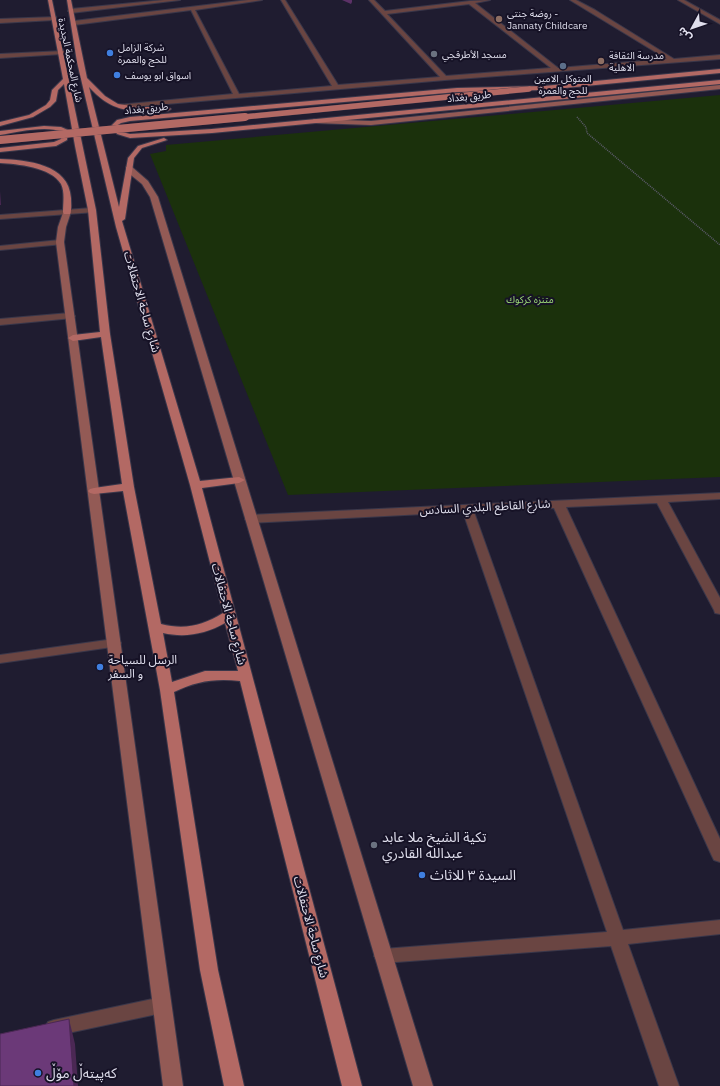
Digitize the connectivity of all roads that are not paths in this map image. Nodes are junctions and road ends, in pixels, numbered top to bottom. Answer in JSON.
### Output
{"nodes":[{"id":1,"x":50,"y":0,"type":"edge"},
{"id":2,"x":69,"y":0,"type":"edge"},
{"id":3,"x":178,"y":0,"type":"edge"},
{"id":4,"x":260,"y":0,"type":"edge"},
{"id":5,"x":283,"y":0,"type":"edge"},
{"id":6,"x":371,"y":0,"type":"edge"},
{"id":7,"x":488,"y":0,"type":"edge"},
{"id":8,"x":572,"y":0,"type":"edge"},
{"id":9,"x":680,"y":0,"type":"edge"},
{"id":10,"x":470,"y":2,"type":"junction"},
{"id":11,"x":192,"y":8,"type":"junction"},
{"id":12,"x":72,"y":11,"type":"junction"},
{"id":13,"x":384,"y":13,"type":"junction"},
{"id":14,"x":54,"y":18,"type":"junction"},
{"id":15,"x":0,"y":21,"type":"edge"},
{"id":16,"x":720,"y":22,"type":"edge"},
{"id":17,"x":74,"y":23,"type":"junction"},
{"id":18,"x":62,"y":52,"type":"junction"},
{"id":19,"x":0,"y":56,"type":"edge"},
{"id":20,"x":720,"y":57,"type":"edge"},
{"id":21,"x":672,"y":60,"type":"junction"},
{"id":22,"x":556,"y":69,"type":"junction"},
{"id":23,"x":720,"y":71,"type":"edge"},
{"id":24,"x":85,"y":78,"type":"junction"},
{"id":25,"x":445,"y":78,"type":"junction"},
{"id":26,"x":66,"y":79,"type":"junction"},
{"id":27,"x":720,"y":82,"type":"edge"},
{"id":28,"x":336,"y":87,"type":"junction"},
{"id":29,"x":720,"y":87,"type":"edge"},
{"id":30,"x":653,"y":88,"type":"junction"},
{"id":31,"x":529,"y":93,"type":"junction"},
{"id":32,"x":669,"y":93,"type":"junction"},
{"id":33,"x":588,"y":94,"type":"junction"},
{"id":34,"x":237,"y":96,"type":"junction"},
{"id":35,"x":120,"y":106,"type":"junction"},
{"id":36,"x":267,"y":106,"type":"junction"},
{"id":37,"x":314,"y":121,"type":"junction"},
{"id":38,"x":0,"y":124,"type":"edge"},
{"id":39,"x":212,"y":131,"type":"junction"},
{"id":40,"x":0,"y":133,"type":"edge"},
{"id":41,"x":0,"y":140,"type":"edge"},
{"id":42,"x":101,"y":143,"type":"joint"},
{"id":43,"x":0,"y":144,"type":"edge"},
{"id":44,"x":0,"y":150,"type":"edge"},
{"id":45,"x":0,"y":161,"type":"edge"},
{"id":46,"x":129,"y":169,"type":"junction"},
{"id":47,"x":92,"y":210,"type":"junction"},
{"id":48,"x":67,"y":212,"type":"junction"},
{"id":49,"x":0,"y":217,"type":"edge"},
{"id":50,"x":120,"y":227,"type":"junction"},
{"id":51,"x":60,"y":242,"type":"junction"},
{"id":52,"x":0,"y":248,"type":"edge"},
{"id":53,"x":70,"y":316,"type":"junction"},
{"id":54,"x":0,"y":322,"type":"edge"},
{"id":55,"x":106,"y":334,"type":"junction"},
{"id":56,"x":73,"y":338,"type":"junction"},
{"id":57,"x":239,"y":480,"type":"junction"},
{"id":58,"x":196,"y":485,"type":"junction"},
{"id":59,"x":128,"y":487,"type":"junction"},
{"id":60,"x":94,"y":491,"type":"junction"},
{"id":61,"x":720,"y":496,"type":"edge"},
{"id":62,"x":660,"y":498,"type":"junction"},
{"id":63,"x":558,"y":503,"type":"junction"},
{"id":64,"x":467,"y":508,"type":"junction"},
{"id":65,"x":251,"y":519,"type":"junction"},
{"id":66,"x":720,"y":610,"type":"edge"},
{"id":67,"x":229,"y":615,"type":"junction"},
{"id":68,"x":154,"y":627,"type":"junction"},
{"id":69,"x":114,"y":643,"type":"junction"},
{"id":70,"x":0,"y":659,"type":"edge"},
{"id":71,"x":246,"y":677,"type":"junction"},
{"id":72,"x":167,"y":690,"type":"junction"},
{"id":73,"x":720,"y":856,"type":"edge"},
{"id":74,"x":720,"y":927,"type":"edge"},
{"id":75,"x":617,"y":938,"type":"junction"},
{"id":76,"x":383,"y":956,"type":"junction"},
{"id":77,"x":162,"y":1005,"type":"junction"},
{"id":78,"x":39,"y":1031,"type":"edge"},
{"id":79,"x":173,"y":1086,"type":"edge"},
{"id":80,"x":234,"y":1086,"type":"edge"},
{"id":81,"x":352,"y":1086,"type":"edge"},
{"id":82,"x":423,"y":1086,"type":"edge"},
{"id":83,"x":669,"y":1086,"type":"edge"}],
"edges":[{"from":1,"to":14,"type":"main road","name":"شارع المحكمة الجديدة"},
{"from":2,"to":12,"type":"main road","name":"شارع المحكمة الجديدة"},
{"from":3,"to":12,"type":"street"},
{"from":4,"to":11,"type":"street"},
{"from":5,"to":28,"type":"street"},
{"from":6,"to":13,"type":"street"},
{"from":7,"to":10,"type":"street"},
{"from":8,"to":21,"type":"street"},
{"from":9,"to":16,"type":"street"},
{"from":10,"to":13,"type":"street"},
{"from":10,"to":22,"type":"street"},
{"from":11,"to":17,"type":"street"},
{"from":11,"to":34,"type":"street"},
{"from":12,"to":17,"type":"main road","name":"شارع المحكمة الجديدة"},
{"from":13,"to":25,"type":"street"},
{"from":14,"to":15,"type":"street"},
{"from":14,"to":18,"type":"main road","name":"شارع المحكمة الجديدة"},
{"from":17,"to":24,"type":"main road","name":"شارع المحكمة الجديدة"},
{"from":18,"to":19,"type":"street"},
{"from":18,"to":26,"type":"main road","name":"شارع المحكمة الجديدة"},
{"from":20,"to":21,"type":"street"},
{"from":21,"to":22,"type":"street"},
{"from":22,"to":25,"type":"street"},
{"from":23,"to":31,"type":"main road","name":"طريق بغداد"},
{"from":24,"to":35,"type":"main road"},
{"from":24,"to":42,"type":"main road","name":"شارع المحكمة الجديدة"},
{"from":25,"to":28,"type":"street"},
{"from":26,"to":38,"type":"main road"},
{"from":26,"to":47,"type":"main road","name":"شارع المحكمة الجديدة"},
{"from":27,"to":30,"type":"main road","name":"طريق بغداد"},
{"from":28,"to":34,"type":"street"},
{"from":29,"to":32,"type":"main road"},
{"from":30,"to":32,"type":"main road"},
{"from":30,"to":33,"type":"main road","name":"طريق بغداد"},
{"from":31,"to":33,"type":"main road"},
{"from":31,"to":36,"type":"main road","name":"طريق بغداد"},
{"from":31,"to":41,"type":"main road","bridge":true},
{"from":31,"to":43,"type":"main road"},
{"from":32,"to":37,"type":"main road"},
{"from":33,"to":37,"type":"main road","name":"طريق بغداد"},
{"from":34,"to":35,"type":"street"},
{"from":35,"to":36,"type":"main road"},
{"from":36,"to":39,"type":"main road","name":"طريق بغداد"},
{"from":37,"to":39,"type":"main road","name":"طريق بغداد"},
{"from":39,"to":46,"type":"main road"},
{"from":40,"to":44,"type":"main road"},
{"from":42,"to":50,"type":"main road","name":"شارع ساحة الاحتفالات"},
{"from":45,"to":48,"type":"main road"},
{"from":46,"to":50,"type":"main road"},
{"from":46,"to":57,"type":"main road"},
{"from":47,"to":48,"type":"street"},
{"from":47,"to":55,"type":"main road"},
{"from":48,"to":49,"type":"street"},
{"from":48,"to":51,"type":"main road"},
{"from":50,"to":58,"type":"main road","name":"شارع ساحة الاحتفالات"},
{"from":51,"to":52,"type":"street"},
{"from":51,"to":53,"type":"main road"},
{"from":53,"to":54,"type":"street"},
{"from":53,"to":56,"type":"main road"},
{"from":55,"to":56,"type":"main road"},
{"from":55,"to":59,"type":"main road"},
{"from":56,"to":60,"type":"main road"},
{"from":57,"to":58,"type":"main road"},
{"from":57,"to":65,"type":"main road"},
{"from":58,"to":67,"type":"main road","name":"شارع ساحة الاحتفالات"},
{"from":59,"to":60,"type":"main road"},
{"from":59,"to":68,"type":"main road"},
{"from":60,"to":69,"type":"main road"},
{"from":61,"to":62,"type":"street","name":"شارع القاطع البلدي السادس"},
{"from":62,"to":63,"type":"street","name":"شارع القاطع البلدي السادس"},
{"from":62,"to":66,"type":"street"},
{"from":63,"to":64,"type":"street","name":"شارع القاطع البلدي السادس"},
{"from":63,"to":73,"type":"street"},
{"from":64,"to":65,"type":"street","name":"شارع القاطع البلدي السادس"},
{"from":64,"to":75,"type":"street"},
{"from":65,"to":76,"type":"main road"},
{"from":67,"to":68,"type":"main road"},
{"from":67,"to":71,"type":"main road","name":"شارع ساحة الاحتفالات"},
{"from":68,"to":72,"type":"main road"},
{"from":69,"to":70,"type":"street"},
{"from":69,"to":77,"type":"main road"},
{"from":71,"to":72,"type":"main road"},
{"from":71,"to":81,"type":"main road","name":"شارع ساحة الاحتفالات"},
{"from":72,"to":80,"type":"main road"},
{"from":74,"to":75,"type":"street"},
{"from":75,"to":76,"type":"street"},
{"from":75,"to":83,"type":"street"},
{"from":76,"to":82,"type":"main road"},
{"from":77,"to":78,"type":"street"},
{"from":77,"to":79,"type":"main road"}]}
